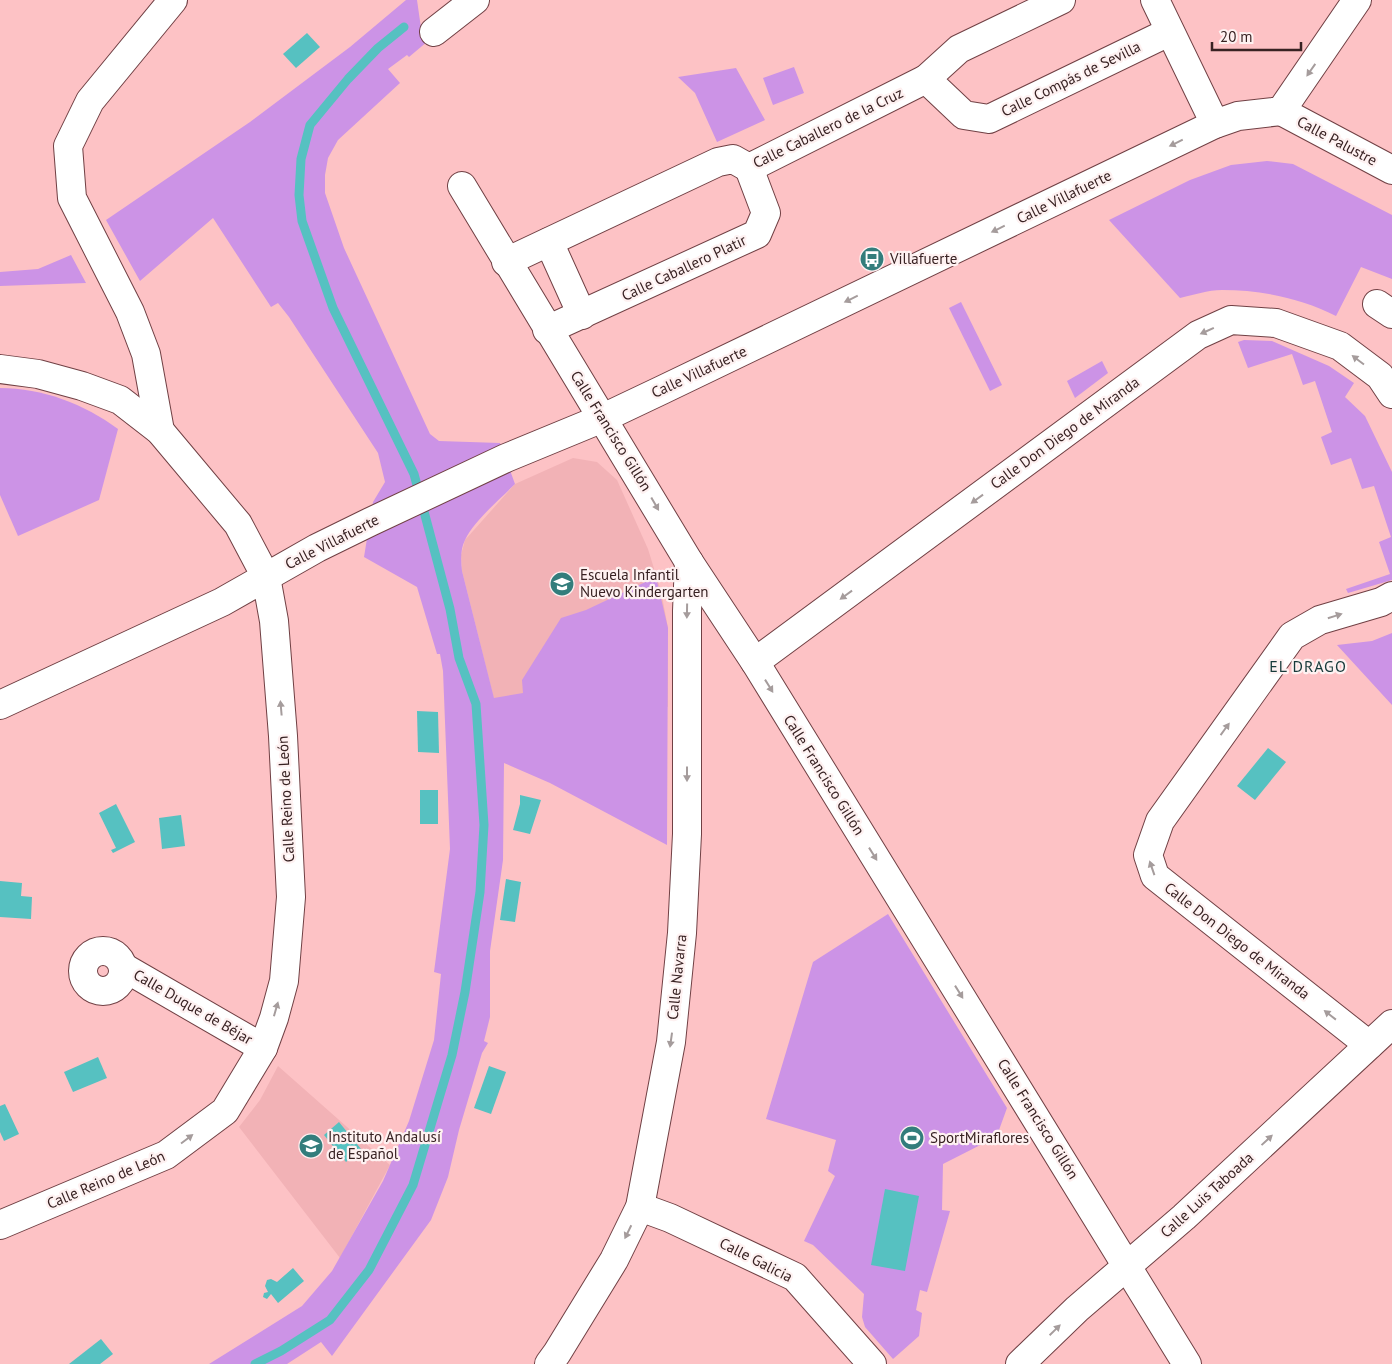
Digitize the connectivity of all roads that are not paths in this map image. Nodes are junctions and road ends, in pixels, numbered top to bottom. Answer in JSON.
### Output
{"nodes":[{"id":1,"x":173,"y":0,"type":"edge"},
{"id":2,"x":475,"y":0,"type":"edge"},
{"id":3,"x":1061,"y":0,"type":"edge"},
{"id":4,"x":1154,"y":0,"type":"edge"},
{"id":5,"x":1357,"y":0,"type":"edge"},
{"id":6,"x":434,"y":32,"type":"dead end"},
{"id":7,"x":1169,"y":32,"type":"junction"},
{"id":8,"x":926,"y":79,"type":"junction"},
{"id":9,"x":1281,"y":112,"type":"junction"},
{"id":10,"x":1215,"y":124,"type":"junction"},
{"id":11,"x":749,"y":168,"type":"junction"},
{"id":12,"x":1392,"y":170,"type":"edge"},
{"id":13,"x":462,"y":186,"type":"dead end"},
{"id":14,"x":549,"y":242,"type":"junction"},
{"id":15,"x":506,"y":262,"type":"junction"},
{"id":16,"x":582,"y":315,"type":"junction"},
{"id":17,"x":547,"y":330,"type":"junction"},
{"id":18,"x":0,"y":369,"type":"edge"},
{"id":19,"x":1392,"y":394,"type":"edge"},
{"id":20,"x":603,"y":418,"type":"junction"},
{"id":21,"x":160,"y":431,"type":"junction"},
{"id":22,"x":689,"y":562,"type":"junction"},
{"id":23,"x":266,"y":577,"type":"junction"},
{"id":24,"x":1392,"y":596,"type":"edge"},
{"id":25,"x":755,"y":662,"type":"junction"},
{"id":26,"x":0,"y":705,"type":"edge"},
{"id":27,"x":123,"y":967,"type":"dead end"},
{"id":28,"x":1392,"y":1024,"type":"edge"},
{"id":29,"x":1369,"y":1045,"type":"junction"},
{"id":30,"x":263,"y":1048,"type":"junction"},
{"id":31,"x":640,"y":1207,"type":"junction"},
{"id":32,"x":0,"y":1225,"type":"edge"},
{"id":33,"x":1127,"y":1266,"type":"junction"},
{"id":34,"x":548,"y":1364,"type":"edge"},
{"id":35,"x":872,"y":1364,"type":"edge"},
{"id":36,"x":1020,"y":1364,"type":"edge"},
{"id":37,"x":1187,"y":1364,"type":"edge"}],
"edges":[{"from":1,"to":21,"type":"street"},
{"from":2,"to":6,"type":"street"},
{"from":3,"to":8,"type":"street","name":"Calle Caballero de la Cruz"},
{"from":4,"to":7,"type":"street"},
{"from":5,"to":9,"type":"street","one_way":true},
{"from":7,"to":8,"type":"street","name":"Calle Compás de Sevilla"},
{"from":7,"to":10,"type":"street"},
{"from":8,"to":11,"type":"street","name":"Calle Caballero de la Cruz"},
{"from":9,"to":10,"type":"street","name":"Calle Villafuerte"},
{"from":9,"to":12,"type":"street","name":"Calle Palustre"},
{"from":10,"to":20,"type":"street","name":"Calle Villafuerte","one_way":true},
{"from":11,"to":14,"type":"street","name":"Calle Caballero de la Cruz"},
{"from":11,"to":16,"type":"street","name":"Calle Caballero Platir"},
{"from":13,"to":15,"type":"street","name":"Calle Francisco Gillón"},
{"from":14,"to":15,"type":"street","name":"Calle Caballero de la Cruz"},
{"from":14,"to":16,"type":"street"},
{"from":15,"to":17,"type":"street","name":"Calle Francisco Gillón"},
{"from":16,"to":17,"type":"street","name":"Calle Caballero Platir"},
{"from":17,"to":20,"type":"street","name":"Calle Francisco Gillón"},
{"from":18,"to":21,"type":"street","name":"Calle Reino de León"},
{"from":19,"to":25,"type":"street","name":"Calle Don Diego de Miranda","one_way":true},
{"from":20,"to":22,"type":"street","name":"Calle Francisco Gillón","one_way":true},
{"from":20,"to":23,"type":"street","name":"Calle Villafuerte"},
{"from":21,"to":23,"type":"street","name":"Calle Reino de León"},
{"from":22,"to":25,"type":"street","name":"Calle Francisco Gillón"},
{"from":22,"to":31,"type":"street","name":"Calle Navarra","one_way":true},
{"from":23,"to":26,"type":"street","name":"Calle Villafuerte"},
{"from":30,"to":23,"type":"street","name":"Calle Reino de León","one_way":true},
{"from":29,"to":24,"type":"street","name":"Calle Don Diego de Miranda","one_way":true},
{"from":25,"to":33,"type":"street","name":"Calle Francisco Gillón","one_way":true},
{"from":27,"to":30,"type":"street","name":"Calle Duque de Béjar"},
{"from":28,"to":29,"type":"street","name":"Calle Luis Taboada"},
{"from":33,"to":29,"type":"street","name":"Calle Luis Taboada","one_way":true},
{"from":32,"to":30,"type":"street","name":"Calle Reino de León","one_way":true},
{"from":31,"to":34,"type":"street","name":"Calle Navarra","one_way":true},
{"from":31,"to":35,"type":"street","name":"Calle Galicia"},
{"from":36,"to":33,"type":"street","name":"Calle Luis Taboada","one_way":true},
{"from":33,"to":37,"type":"street","name":"Calle Francisco Gillón"}]}
